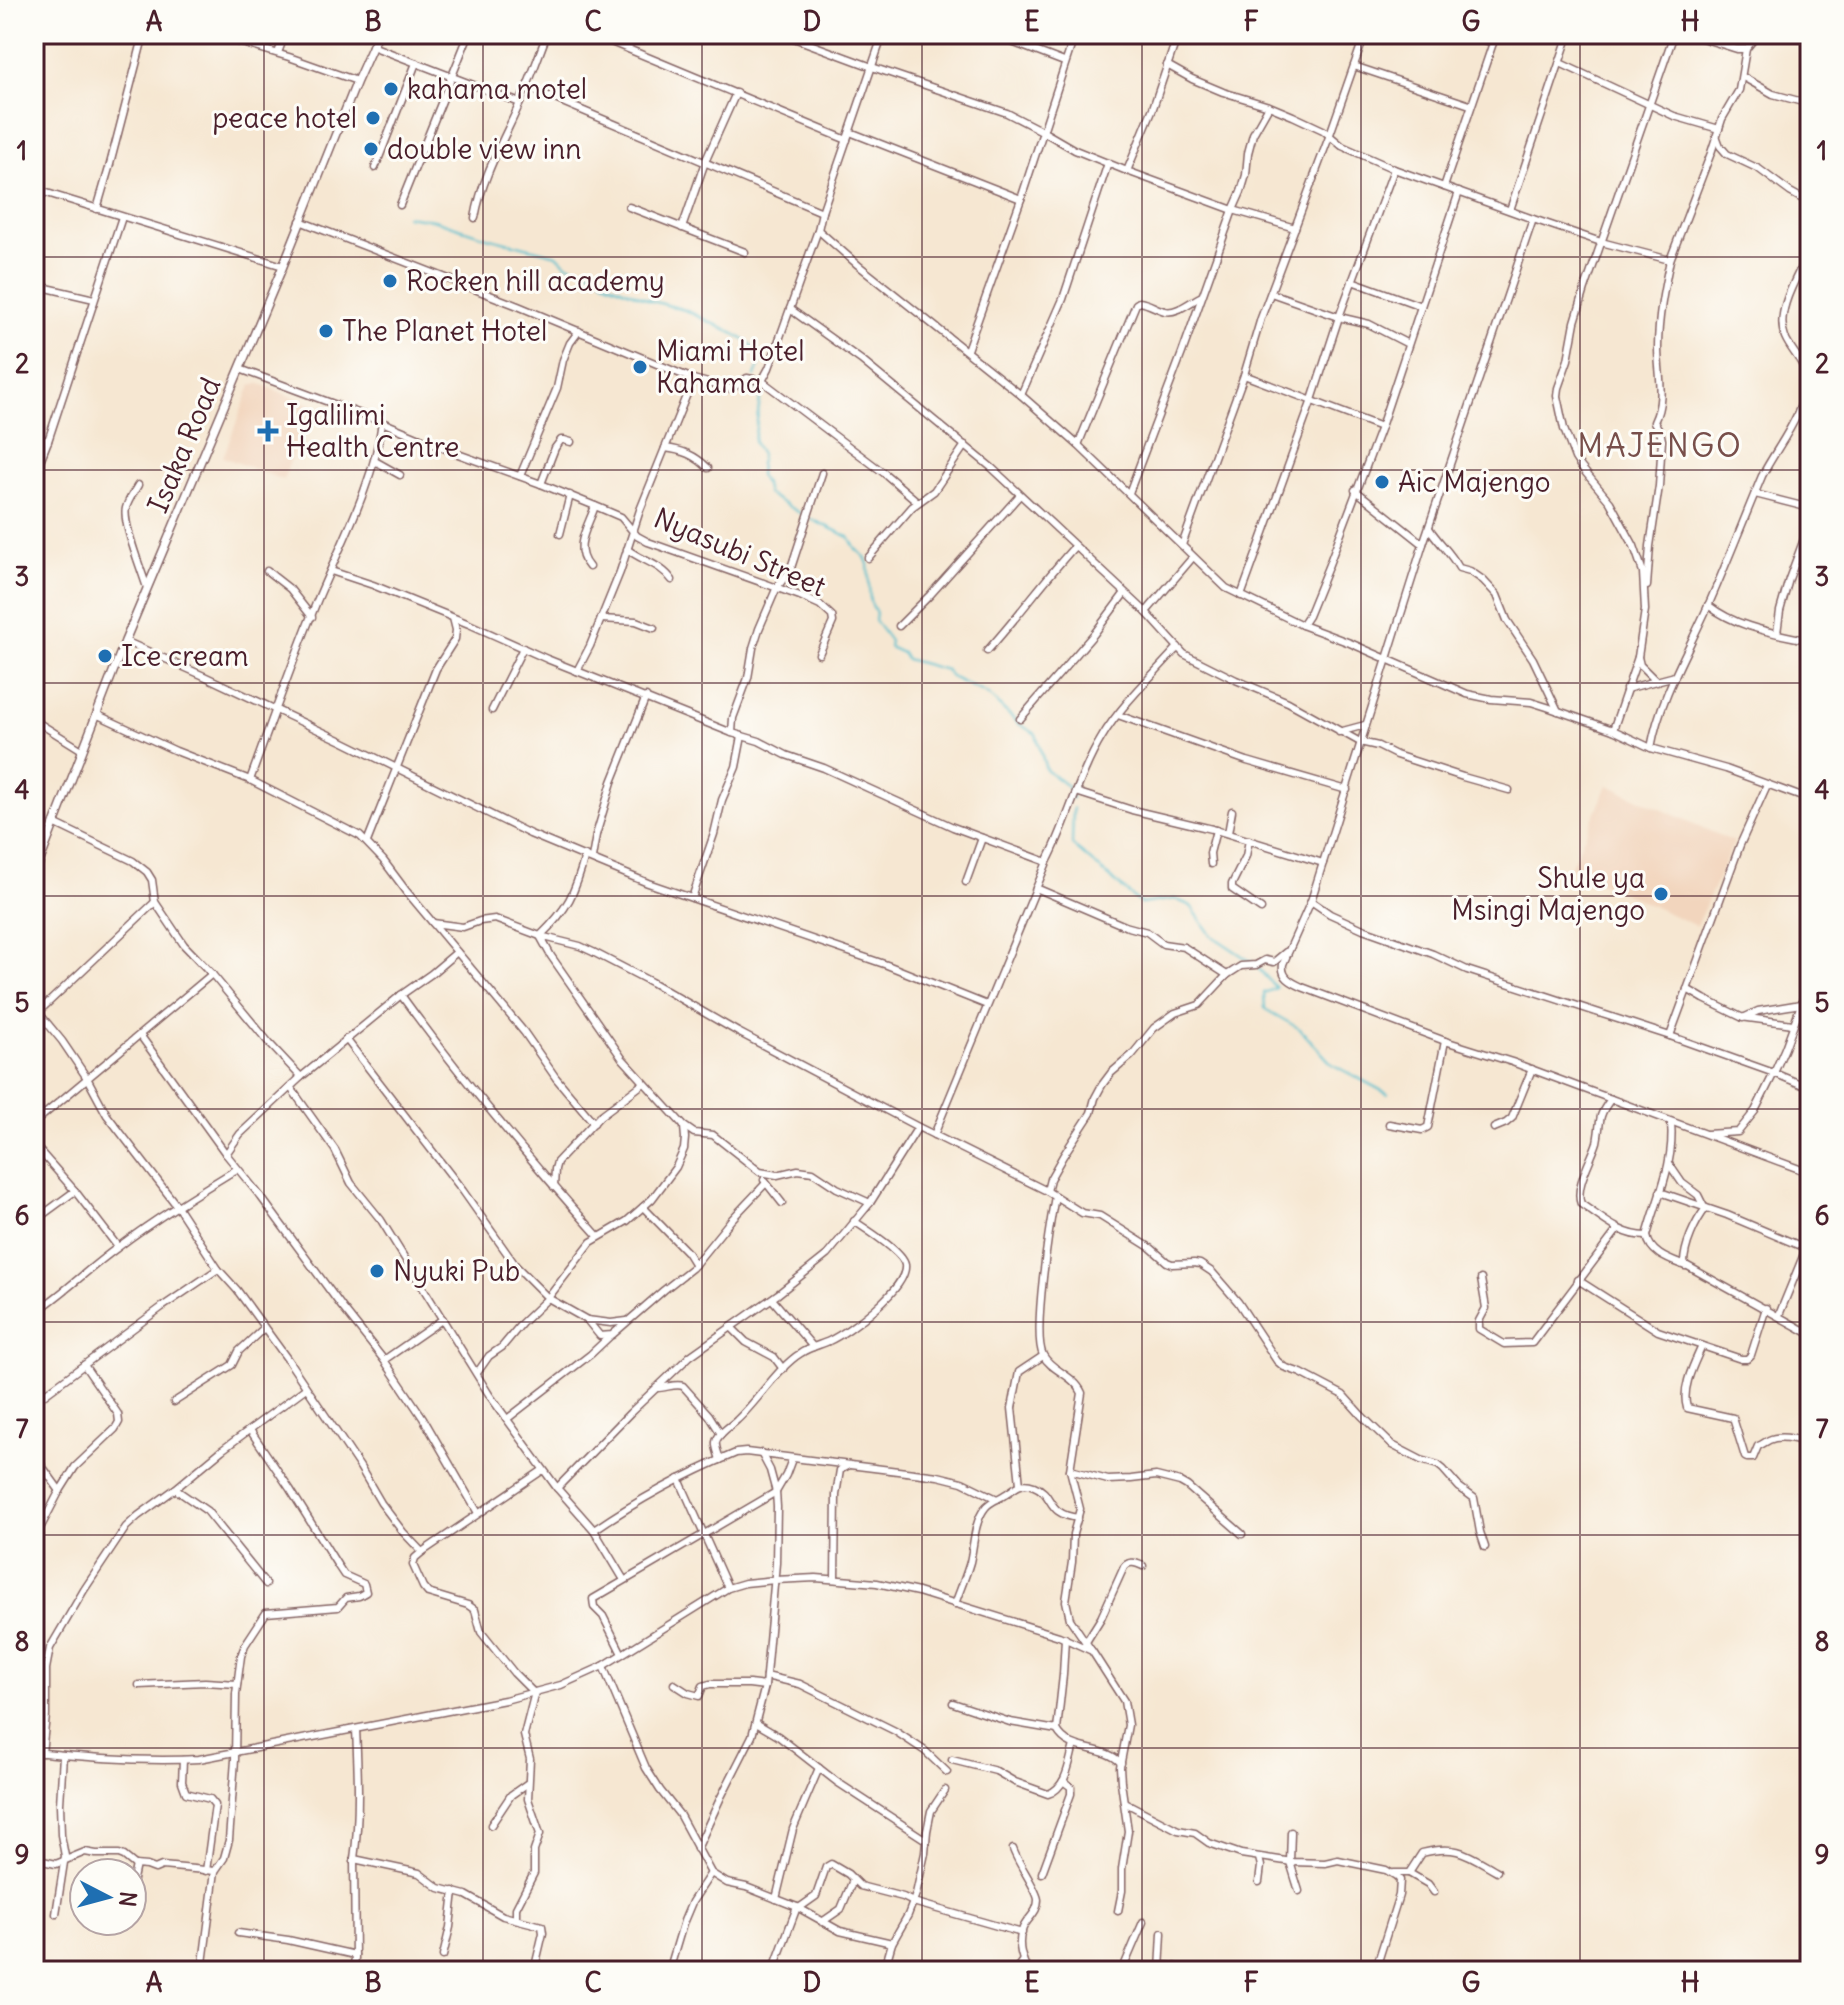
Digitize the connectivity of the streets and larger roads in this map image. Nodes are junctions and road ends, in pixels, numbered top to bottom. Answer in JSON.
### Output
{"nodes":[{"id":1,"x":144,"y":34,"type":"edge"},
{"id":2,"x":212,"y":34,"type":"edge"},
{"id":3,"x":285,"y":34,"type":"edge"},
{"id":4,"x":367,"y":34,"type":"edge"},
{"id":5,"x":469,"y":34,"type":"edge"},
{"id":6,"x":547,"y":34,"type":"edge"},
{"id":7,"x":592,"y":34,"type":"edge"},
{"id":8,"x":783,"y":34,"type":"edge"},
{"id":9,"x":883,"y":34,"type":"edge"},
{"id":10,"x":991,"y":34,"type":"edge"},
{"id":11,"x":1075,"y":34,"type":"edge"},
{"id":12,"x":1178,"y":34,"type":"edge"},
{"id":13,"x":1365,"y":34,"type":"edge"},
{"id":14,"x":1470,"y":34,"type":"edge"},
{"id":15,"x":1496,"y":34,"type":"edge"},
{"id":16,"x":1569,"y":34,"type":"edge"},
{"id":17,"x":1674,"y":34,"type":"edge"},
{"id":18,"x":1689,"y":34,"type":"edge"},
{"id":19,"x":1758,"y":34,"type":"edge"},
{"id":20,"x":377,"y":36,"type":"edge"},
{"id":21,"x":1002,"y":36,"type":"edge"},
{"id":22,"x":1493,"y":43,"type":"junction"},
{"id":23,"x":372,"y":46,"type":"junction"},
{"id":24,"x":1746,"y":49,"type":"junction"},
{"id":25,"x":278,"y":53,"type":"junction"},
{"id":26,"x":1064,"y":62,"type":"junction"},
{"id":27,"x":416,"y":63,"type":"junction"},
{"id":28,"x":1560,"y":63,"type":"junction"},
{"id":29,"x":1167,"y":65,"type":"junction"},
{"id":30,"x":1354,"y":66,"type":"junction"},
{"id":31,"x":872,"y":67,"type":"junction"},
{"id":32,"x":452,"y":77,"type":"junction"},
{"id":33,"x":1743,"y":77,"type":"junction"},
{"id":34,"x":357,"y":81,"type":"junction"},
{"id":35,"x":527,"y":87,"type":"junction"},
{"id":36,"x":736,"y":93,"type":"junction"},
{"id":37,"x":520,"y":103,"type":"junction"},
{"id":38,"x":1650,"y":104,"type":"junction"},
{"id":39,"x":1810,"y":104,"type":"edge"},
{"id":40,"x":1470,"y":105,"type":"junction"},
{"id":41,"x":1269,"y":106,"type":"junction"},
{"id":42,"x":1719,"y":129,"type":"junction"},
{"id":43,"x":850,"y":132,"type":"junction"},
{"id":44,"x":1044,"y":132,"type":"junction"},
{"id":45,"x":1329,"y":137,"type":"junction"},
{"id":46,"x":1717,"y":138,"type":"junction"},
{"id":47,"x":847,"y":140,"type":"junction"},
{"id":48,"x":705,"y":162,"type":"junction"},
{"id":49,"x":1108,"y":163,"type":"junction"},
{"id":50,"x":375,"y":168,"type":"dead end"},
{"id":51,"x":1394,"y":169,"type":"junction"},
{"id":52,"x":1127,"y":171,"type":"junction"},
{"id":53,"x":1444,"y":187,"type":"junction"},
{"id":54,"x":34,"y":189,"type":"edge"},
{"id":55,"x":1459,"y":192,"type":"junction"},
{"id":56,"x":1021,"y":199,"type":"junction"},
{"id":57,"x":1810,"y":203,"type":"edge"},
{"id":58,"x":400,"y":205,"type":"dead end"},
{"id":59,"x":629,"y":207,"type":"dead end"},
{"id":60,"x":97,"y":209,"type":"junction"},
{"id":61,"x":1233,"y":210,"type":"junction"},
{"id":62,"x":1510,"y":210,"type":"junction"},
{"id":63,"x":822,"y":212,"type":"junction"},
{"id":64,"x":122,"y":217,"type":"junction"},
{"id":65,"x":475,"y":218,"type":"dead end"},
{"id":66,"x":1533,"y":219,"type":"junction"},
{"id":67,"x":300,"y":221,"type":"junction"},
{"id":68,"x":682,"y":228,"type":"junction"},
{"id":69,"x":1295,"y":228,"type":"junction"},
{"id":70,"x":818,"y":230,"type":"junction"},
{"id":71,"x":1601,"y":242,"type":"junction"},
{"id":72,"x":1810,"y":249,"type":"edge"},
{"id":73,"x":745,"y":252,"type":"dead end"},
{"id":74,"x":1670,"y":260,"type":"junction"},
{"id":75,"x":283,"y":266,"type":"junction"},
{"id":76,"x":1352,"y":281,"type":"junction"},
{"id":77,"x":34,"y":285,"type":"edge"},
{"id":78,"x":1271,"y":293,"type":"junction"},
{"id":79,"x":1202,"y":296,"type":"junction"},
{"id":80,"x":94,"y":299,"type":"junction"},
{"id":81,"x":1421,"y":306,"type":"junction"},
{"id":82,"x":790,"y":309,"type":"junction"},
{"id":83,"x":1339,"y":317,"type":"junction"},
{"id":84,"x":579,"y":331,"type":"junction"},
{"id":85,"x":1408,"y":344,"type":"junction"},
{"id":86,"x":967,"y":350,"type":"junction"},
{"id":87,"x":240,"y":369,"type":"junction"},
{"id":88,"x":1244,"y":375,"type":"junction"},
{"id":89,"x":693,"y":379,"type":"junction"},
{"id":90,"x":762,"y":381,"type":"junction"},
{"id":91,"x":1021,"y":395,"type":"junction"},
{"id":92,"x":1312,"y":400,"type":"junction"},
{"id":93,"x":382,"y":422,"type":"junction"},
{"id":94,"x":1381,"y":427,"type":"junction"},
{"id":95,"x":34,"y":438,"type":"edge"},
{"id":96,"x":48,"y":441,"type":"junction"},
{"id":97,"x":571,"y":442,"type":"dead end"},
{"id":98,"x":965,"y":445,"type":"junction"},
{"id":99,"x":1078,"y":445,"type":"junction"},
{"id":100,"x":665,"y":448,"type":"junction"},
{"id":101,"x":375,"y":461,"type":"junction"},
{"id":102,"x":708,"y":468,"type":"dead end"},
{"id":103,"x":822,"y":473,"type":"dead end"},
{"id":104,"x":400,"y":475,"type":"dead end"},
{"id":105,"x":34,"y":476,"type":"edge"},
{"id":106,"x":520,"y":476,"type":"junction"},
{"id":107,"x":541,"y":484,"type":"junction"},
{"id":108,"x":138,"y":485,"type":"dead end"},
{"id":109,"x":1355,"y":490,"type":"junction"},
{"id":110,"x":1129,"y":493,"type":"junction"},
{"id":111,"x":1755,"y":494,"type":"junction"},
{"id":112,"x":570,"y":495,"type":"junction"},
{"id":113,"x":1019,"y":496,"type":"junction"},
{"id":114,"x":918,"y":502,"type":"junction"},
{"id":115,"x":595,"y":506,"type":"junction"},
{"id":116,"x":1810,"y":508,"type":"edge"},
{"id":117,"x":1810,"y":523,"type":"edge"},
{"id":118,"x":1429,"y":528,"type":"junction"},
{"id":119,"x":633,"y":530,"type":"junction"},
{"id":120,"x":560,"y":534,"type":"dead end"},
{"id":121,"x":1423,"y":544,"type":"junction"},
{"id":122,"x":1182,"y":545,"type":"junction"},
{"id":123,"x":1075,"y":546,"type":"junction"},
{"id":124,"x":627,"y":549,"type":"junction"},
{"id":125,"x":1193,"y":557,"type":"junction"},
{"id":126,"x":868,"y":558,"type":"dead end"},
{"id":127,"x":589,"y":567,"type":"dead end"},
{"id":128,"x":267,"y":571,"type":"dead end"},
{"id":129,"x":331,"y":571,"type":"junction"},
{"id":130,"x":672,"y":580,"type":"dead end"},
{"id":131,"x":777,"y":587,"type":"junction"},
{"id":132,"x":147,"y":588,"type":"junction"},
{"id":133,"x":1124,"y":594,"type":"junction"},
{"id":134,"x":1241,"y":596,"type":"junction"},
{"id":135,"x":1708,"y":605,"type":"junction"},
{"id":136,"x":1645,"y":610,"type":"junction"},
{"id":137,"x":1146,"y":612,"type":"junction"},
{"id":138,"x":312,"y":617,"type":"junction"},
{"id":139,"x":453,"y":618,"type":"junction"},
{"id":140,"x":601,"y":619,"type":"junction"},
{"id":141,"x":1302,"y":625,"type":"junction"},
{"id":142,"x":899,"y":626,"type":"dead end"},
{"id":143,"x":654,"y":628,"type":"dead end"},
{"id":144,"x":1777,"y":633,"type":"junction"},
{"id":145,"x":125,"y":641,"type":"junction"},
{"id":146,"x":1810,"y":641,"type":"edge"},
{"id":147,"x":1178,"y":647,"type":"junction"},
{"id":148,"x":523,"y":648,"type":"junction"},
{"id":149,"x":987,"y":651,"type":"dead end"},
{"id":150,"x":819,"y":654,"type":"dead end"},
{"id":151,"x":1638,"y":657,"type":"junction"},
{"id":152,"x":1387,"y":658,"type":"junction"},
{"id":153,"x":577,"y":671,"type":"junction"},
{"id":154,"x":1675,"y":676,"type":"junction"},
{"id":155,"x":1657,"y":682,"type":"junction"},
{"id":156,"x":1626,"y":689,"type":"junction"},
{"id":157,"x":646,"y":697,"type":"junction"},
{"id":158,"x":276,"y":710,"type":"junction"},
{"id":159,"x":492,"y":710,"type":"dead end"},
{"id":160,"x":1558,"y":711,"type":"junction"},
{"id":161,"x":98,"y":715,"type":"junction"},
{"id":162,"x":1118,"y":715,"type":"junction"},
{"id":163,"x":1020,"y":719,"type":"dead end"},
{"id":164,"x":34,"y":720,"type":"edge"},
{"id":165,"x":1365,"y":725,"type":"junction"},
{"id":166,"x":1613,"y":730,"type":"junction"},
{"id":167,"x":1339,"y":732,"type":"junction"},
{"id":168,"x":732,"y":733,"type":"junction"},
{"id":169,"x":742,"y":736,"type":"junction"},
{"id":170,"x":1360,"y":742,"type":"junction"},
{"id":171,"x":1651,"y":748,"type":"junction"},
{"id":172,"x":82,"y":750,"type":"junction"},
{"id":173,"x":396,"y":768,"type":"junction"},
{"id":174,"x":250,"y":780,"type":"junction"},
{"id":175,"x":1767,"y":785,"type":"junction"},
{"id":176,"x":1347,"y":790,"type":"junction"},
{"id":177,"x":1509,"y":790,"type":"dead end"},
{"id":178,"x":1076,"y":792,"type":"junction"},
{"id":179,"x":1810,"y":800,"type":"edge"},
{"id":180,"x":1232,"y":811,"type":"dead end"},
{"id":181,"x":54,"y":823,"type":"junction"},
{"id":182,"x":1216,"y":830,"type":"junction"},
{"id":183,"x":1228,"y":833,"type":"junction"},
{"id":184,"x":982,"y":838,"type":"junction"},
{"id":185,"x":1249,"y":840,"type":"junction"},
{"id":186,"x":367,"y":842,"type":"junction"},
{"id":187,"x":38,"y":854,"type":"edge"},
{"id":188,"x":588,"y":857,"type":"junction"},
{"id":189,"x":1047,"y":862,"type":"junction"},
{"id":190,"x":1323,"y":863,"type":"junction"},
{"id":191,"x":1211,"y":864,"type":"dead end"},
{"id":192,"x":34,"y":876,"type":"edge"},
{"id":193,"x":966,"y":882,"type":"dead end"},
{"id":194,"x":1036,"y":888,"type":"junction"},
{"id":195,"x":692,"y":898,"type":"junction"},
{"id":196,"x":1311,"y":901,"type":"junction"},
{"id":197,"x":155,"y":902,"type":"junction"},
{"id":198,"x":1261,"y":909,"type":"dead end"},
{"id":199,"x":433,"y":923,"type":"junction"},
{"id":200,"x":540,"y":936,"type":"junction"},
{"id":201,"x":1289,"y":950,"type":"junction"},
{"id":202,"x":457,"y":952,"type":"junction"},
{"id":203,"x":212,"y":974,"type":"junction"},
{"id":204,"x":1227,"y":975,"type":"junction"},
{"id":205,"x":1810,"y":980,"type":"edge"},
{"id":206,"x":1687,"y":989,"type":"junction"},
{"id":207,"x":401,"y":995,"type":"junction"},
{"id":208,"x":1801,"y":1004,"type":"junction"},
{"id":209,"x":987,"y":1005,"type":"junction"},
{"id":210,"x":35,"y":1012,"type":"edge"},
{"id":211,"x":1743,"y":1018,"type":"junction"},
{"id":212,"x":1793,"y":1024,"type":"junction"},
{"id":213,"x":140,"y":1035,"type":"junction"},
{"id":214,"x":1670,"y":1036,"type":"junction"},
{"id":215,"x":346,"y":1039,"type":"junction"},
{"id":216,"x":1445,"y":1041,"type":"junction"},
{"id":217,"x":1532,"y":1069,"type":"junction"},
{"id":218,"x":1774,"y":1073,"type":"junction"},
{"id":219,"x":301,"y":1077,"type":"junction"},
{"id":220,"x":87,"y":1078,"type":"junction"},
{"id":221,"x":644,"y":1083,"type":"junction"},
{"id":222,"x":291,"y":1088,"type":"junction"},
{"id":223,"x":1810,"y":1088,"type":"edge"},
{"id":224,"x":1611,"y":1099,"type":"junction"},
{"id":225,"x":34,"y":1123,"type":"edge"},
{"id":226,"x":594,"y":1123,"type":"junction"},
{"id":227,"x":1671,"y":1123,"type":"junction"},
{"id":228,"x":1389,"y":1124,"type":"dead end"},
{"id":229,"x":684,"y":1126,"type":"junction"},
{"id":230,"x":918,"y":1127,"type":"junction"},
{"id":231,"x":1494,"y":1128,"type":"dead end"},
{"id":232,"x":1738,"y":1132,"type":"junction"},
{"id":233,"x":1704,"y":1134,"type":"junction"},
{"id":234,"x":934,"y":1135,"type":"junction"},
{"id":235,"x":34,"y":1141,"type":"edge"},
{"id":236,"x":1748,"y":1149,"type":"junction"},
{"id":237,"x":226,"y":1154,"type":"junction"},
{"id":238,"x":1669,"y":1164,"type":"junction"},
{"id":239,"x":237,"y":1169,"type":"junction"},
{"id":240,"x":757,"y":1171,"type":"junction"},
{"id":241,"x":1810,"y":1173,"type":"edge"},
{"id":242,"x":766,"y":1183,"type":"junction"},
{"id":243,"x":554,"y":1187,"type":"junction"},
{"id":244,"x":75,"y":1191,"type":"junction"},
{"id":245,"x":1047,"y":1191,"type":"junction"},
{"id":246,"x":1660,"y":1192,"type":"junction"},
{"id":247,"x":1055,"y":1196,"type":"junction"},
{"id":248,"x":782,"y":1203,"type":"dead end"},
{"id":249,"x":870,"y":1203,"type":"junction"},
{"id":250,"x":177,"y":1206,"type":"junction"},
{"id":251,"x":643,"y":1207,"type":"junction"},
{"id":252,"x":1705,"y":1207,"type":"junction"},
{"id":253,"x":34,"y":1221,"type":"edge"},
{"id":254,"x":854,"y":1221,"type":"junction"},
{"id":255,"x":1618,"y":1229,"type":"junction"},
{"id":256,"x":598,"y":1236,"type":"junction"},
{"id":257,"x":1647,"y":1236,"type":"junction"},
{"id":258,"x":118,"y":1247,"type":"junction"},
{"id":259,"x":1808,"y":1250,"type":"edge"},
{"id":260,"x":695,"y":1265,"type":"junction"},
{"id":261,"x":1686,"y":1266,"type":"junction"},
{"id":262,"x":218,"y":1269,"type":"junction"},
{"id":263,"x":1481,"y":1279,"type":"dead end"},
{"id":264,"x":1578,"y":1280,"type":"junction"},
{"id":265,"x":548,"y":1298,"type":"junction"},
{"id":266,"x":772,"y":1299,"type":"junction"},
{"id":267,"x":1766,"y":1308,"type":"junction"},
{"id":268,"x":34,"y":1313,"type":"edge"},
{"id":269,"x":1779,"y":1315,"type":"junction"},
{"id":270,"x":443,"y":1319,"type":"junction"},
{"id":271,"x":587,"y":1320,"type":"junction"},
{"id":272,"x":628,"y":1321,"type":"junction"},
{"id":273,"x":731,"y":1327,"type":"junction"},
{"id":274,"x":264,"y":1328,"type":"junction"},
{"id":275,"x":1810,"y":1334,"type":"edge"},
{"id":276,"x":612,"y":1335,"type":"junction"},
{"id":277,"x":1702,"y":1346,"type":"junction"},
{"id":278,"x":813,"y":1347,"type":"junction"},
{"id":279,"x":1043,"y":1356,"type":"junction"},
{"id":280,"x":384,"y":1360,"type":"junction"},
{"id":281,"x":84,"y":1365,"type":"junction"},
{"id":282,"x":783,"y":1369,"type":"junction"},
{"id":283,"x":477,"y":1373,"type":"junction"},
{"id":284,"x":306,"y":1388,"type":"junction"},
{"id":285,"x":657,"y":1388,"type":"junction"},
{"id":286,"x":34,"y":1402,"type":"edge"},
{"id":287,"x":174,"y":1402,"type":"dead end"},
{"id":288,"x":507,"y":1419,"type":"junction"},
{"id":289,"x":250,"y":1430,"type":"junction"},
{"id":290,"x":721,"y":1434,"type":"junction"},
{"id":291,"x":1810,"y":1443,"type":"edge"},
{"id":292,"x":761,"y":1453,"type":"junction"},
{"id":293,"x":34,"y":1455,"type":"edge"},
{"id":294,"x":792,"y":1459,"type":"junction"},
{"id":295,"x":720,"y":1460,"type":"junction"},
{"id":296,"x":849,"y":1465,"type":"junction"},
{"id":297,"x":543,"y":1470,"type":"junction"},
{"id":298,"x":1070,"y":1470,"type":"junction"},
{"id":299,"x":679,"y":1479,"type":"junction"},
{"id":300,"x":1020,"y":1484,"type":"junction"},
{"id":301,"x":557,"y":1488,"type":"junction"},
{"id":302,"x":175,"y":1489,"type":"junction"},
{"id":303,"x":60,"y":1491,"type":"junction"},
{"id":304,"x":776,"y":1492,"type":"junction"},
{"id":305,"x":997,"y":1499,"type":"junction"},
{"id":306,"x":478,"y":1513,"type":"junction"},
{"id":307,"x":1078,"y":1518,"type":"junction"},
{"id":308,"x":594,"y":1530,"type":"junction"},
{"id":309,"x":703,"y":1533,"type":"junction"},
{"id":310,"x":1242,"y":1534,"type":"dead end"},
{"id":311,"x":34,"y":1540,"type":"edge"},
{"id":312,"x":1485,"y":1547,"type":"dead end"},
{"id":313,"x":422,"y":1552,"type":"junction"},
{"id":314,"x":1143,"y":1566,"type":"dead end"},
{"id":315,"x":835,"y":1579,"type":"junction"},
{"id":316,"x":624,"y":1580,"type":"junction"},
{"id":317,"x":775,"y":1580,"type":"junction"},
{"id":318,"x":266,"y":1584,"type":"dead end"},
{"id":319,"x":728,"y":1588,"type":"junction"},
{"id":320,"x":955,"y":1604,"type":"junction"},
{"id":321,"x":1065,"y":1638,"type":"junction"},
{"id":322,"x":1086,"y":1642,"type":"junction"},
{"id":323,"x":1092,"y":1651,"type":"junction"},
{"id":324,"x":622,"y":1654,"type":"junction"},
{"id":325,"x":603,"y":1666,"type":"junction"},
{"id":326,"x":766,"y":1676,"type":"junction"},
{"id":327,"x":237,"y":1684,"type":"junction"},
{"id":328,"x":674,"y":1684,"type":"dead end"},
{"id":329,"x":139,"y":1685,"type":"dead end"},
{"id":330,"x":765,"y":1686,"type":"junction"},
{"id":331,"x":534,"y":1692,"type":"junction"},
{"id":332,"x":953,"y":1703,"type":"dead end"},
{"id":333,"x":756,"y":1723,"type":"junction"},
{"id":334,"x":356,"y":1729,"type":"junction"},
{"id":335,"x":1057,"y":1730,"type":"junction"},
{"id":336,"x":1074,"y":1745,"type":"junction"},
{"id":337,"x":38,"y":1752,"type":"edge"},
{"id":338,"x":235,"y":1753,"type":"junction"},
{"id":339,"x":63,"y":1755,"type":"junction"},
{"id":340,"x":183,"y":1760,"type":"junction"},
{"id":341,"x":952,"y":1760,"type":"dead end"},
{"id":342,"x":1121,"y":1763,"type":"junction"},
{"id":343,"x":819,"y":1768,"type":"junction"},
{"id":344,"x":947,"y":1772,"type":"dead end"},
{"id":345,"x":1063,"y":1781,"type":"junction"},
{"id":346,"x":528,"y":1783,"type":"junction"},
{"id":347,"x":945,"y":1790,"type":"dead end"},
{"id":348,"x":1124,"y":1802,"type":"junction"},
{"id":349,"x":491,"y":1825,"type":"dead end"},
{"id":350,"x":1291,"y":1832,"type":"dead end"},
{"id":351,"x":211,"y":1838,"type":"junction"},
{"id":352,"x":229,"y":1840,"type":"junction"},
{"id":353,"x":926,"y":1840,"type":"junction"},
{"id":354,"x":697,"y":1849,"type":"junction"},
{"id":355,"x":1013,"y":1849,"type":"dead end"},
{"id":356,"x":72,"y":1857,"type":"edge"},
{"id":357,"x":126,"y":1857,"type":"edge"},
{"id":358,"x":68,"y":1858,"type":"edge"},
{"id":359,"x":1259,"y":1858,"type":"junction"},
{"id":360,"x":34,"y":1859,"type":"edge"},
{"id":361,"x":354,"y":1859,"type":"junction"},
{"id":362,"x":64,"y":1860,"type":"junction"},
{"id":363,"x":1290,"y":1862,"type":"junction"},
{"id":364,"x":148,"y":1866,"type":"edge"},
{"id":365,"x":206,"y":1871,"type":"junction"},
{"id":366,"x":215,"y":1871,"type":"junction"},
{"id":367,"x":1497,"y":1871,"type":"dead end"},
{"id":368,"x":1391,"y":1872,"type":"junction"},
{"id":369,"x":711,"y":1873,"type":"junction"},
{"id":370,"x":1042,"y":1873,"type":"dead end"},
{"id":371,"x":1409,"y":1873,"type":"junction"},
{"id":372,"x":853,"y":1880,"type":"junction"},
{"id":373,"x":1259,"y":1882,"type":"dead end"},
{"id":374,"x":454,"y":1891,"type":"junction"},
{"id":375,"x":1299,"y":1891,"type":"dead end"},
{"id":376,"x":1434,"y":1892,"type":"dead end"},
{"id":377,"x":776,"y":1899,"type":"junction"},
{"id":378,"x":913,"y":1902,"type":"junction"},
{"id":379,"x":798,"y":1908,"type":"junction"},
{"id":380,"x":1118,"y":1911,"type":"dead end"},
{"id":381,"x":56,"y":1914,"type":"dead end"},
{"id":382,"x":516,"y":1919,"type":"junction"},
{"id":383,"x":822,"y":1922,"type":"junction"},
{"id":384,"x":1143,"y":1922,"type":"dead end"},
{"id":385,"x":238,"y":1933,"type":"dead end"},
{"id":386,"x":1022,"y":1933,"type":"junction"},
{"id":387,"x":1162,"y":1933,"type":"dead end"},
{"id":388,"x":892,"y":1943,"type":"junction"},
{"id":389,"x":355,"y":1955,"type":"junction"},
{"id":390,"x":443,"y":1956,"type":"dead end"},
{"id":391,"x":1023,"y":1960,"type":"junction"},
{"id":392,"x":1160,"y":1968,"type":"edge"},
{"id":393,"x":202,"y":1971,"type":"edge"},
{"id":394,"x":352,"y":1971,"type":"edge"},
{"id":395,"x":534,"y":1971,"type":"edge"},
{"id":396,"x":669,"y":1971,"type":"edge"},
{"id":397,"x":773,"y":1971,"type":"edge"},
{"id":398,"x":884,"y":1971,"type":"edge"},
{"id":399,"x":1015,"y":1971,"type":"edge"},
{"id":400,"x":1028,"y":1971,"type":"edge"},
{"id":401,"x":1122,"y":1971,"type":"edge"},
{"id":402,"x":1189,"y":1971,"type":"edge"},
{"id":403,"x":1375,"y":1971,"type":"edge"}],
"edges":[{"from":1,"to":60,"type":"street"},
{"from":2,"to":25,"type":"street"},
{"from":3,"to":25,"type":"street"},
{"from":4,"to":20,"type":"street"},
{"from":5,"to":32,"type":"street"},
{"from":6,"to":35,"type":"street"},
{"from":7,"to":36,"type":"street"},
{"from":8,"to":31,"type":"street"},
{"from":9,"to":31,"type":"street"},
{"from":10,"to":21,"type":"street"},
{"from":11,"to":26,"type":"street"},
{"from":12,"to":29,"type":"street"},
{"from":13,"to":30,"type":"street"},
{"from":14,"to":22,"type":"street"},
{"from":15,"to":22,"type":"street"},
{"from":16,"to":28,"type":"street"},
{"from":17,"to":38,"type":"street"},
{"from":18,"to":24,"type":"street"},
{"from":19,"to":24,"type":"street"},
{"from":20,"to":23,"type":"street","name":"Isaka Road"},
{"from":21,"to":26,"type":"street"},
{"from":22,"to":40,"type":"street"},
{"from":23,"to":27,"type":"street"},
{"from":23,"to":34,"type":"street","name":"Isaka Road"},
{"from":24,"to":33,"type":"street"},
{"from":25,"to":34,"type":"street"},
{"from":26,"to":44,"type":"street"},
{"from":27,"to":32,"type":"street"},
{"from":27,"to":50,"type":"street"},
{"from":28,"to":38,"type":"street"},
{"from":28,"to":62,"type":"street"},
{"from":29,"to":41,"type":"street"},
{"from":29,"to":52,"type":"street"},
{"from":30,"to":40,"type":"street"},
{"from":30,"to":45,"type":"street"},
{"from":31,"to":43,"type":"street"},
{"from":31,"to":44,"type":"street"},
{"from":32,"to":37,"type":"street"},
{"from":32,"to":58,"type":"street"},
{"from":33,"to":39,"type":"street"},
{"from":33,"to":42,"type":"street"},
{"from":34,"to":67,"type":"street","name":"Isaka Road"},
{"from":35,"to":37,"type":"street"},
{"from":35,"to":48,"type":"street"},
{"from":36,"to":47,"type":"street"},
{"from":36,"to":48,"type":"street"},
{"from":37,"to":65,"type":"street"},
{"from":38,"to":42,"type":"street"},
{"from":38,"to":71,"type":"street"},
{"from":40,"to":53,"type":"street"},
{"from":41,"to":45,"type":"street"},
{"from":41,"to":61,"type":"street"},
{"from":42,"to":46,"type":"street"},
{"from":43,"to":47,"type":"street"},
{"from":43,"to":56,"type":"street"},
{"from":44,"to":49,"type":"street"},
{"from":44,"to":56,"type":"street"},
{"from":45,"to":51,"type":"street"},
{"from":45,"to":69,"type":"street"},
{"from":46,"to":57,"type":"street"},
{"from":46,"to":74,"type":"street"},
{"from":47,"to":63,"type":"street"},
{"from":48,"to":63,"type":"street"},
{"from":48,"to":68,"type":"street"},
{"from":49,"to":52,"type":"street"},
{"from":49,"to":91,"type":"street"},
{"from":51,"to":53,"type":"street"},
{"from":51,"to":76,"type":"street"},
{"from":52,"to":61,"type":"street"},
{"from":53,"to":55,"type":"street"},
{"from":54,"to":60,"type":"street"},
{"from":55,"to":62,"type":"street"},
{"from":55,"to":81,"type":"street"},
{"from":56,"to":86,"type":"street"},
{"from":59,"to":68,"type":"street"},
{"from":60,"to":64,"type":"street"},
{"from":61,"to":69,"type":"street"},
{"from":61,"to":79,"type":"street"},
{"from":62,"to":66,"type":"street"},
{"from":63,"to":70,"type":"street"},
{"from":64,"to":75,"type":"street"},
{"from":64,"to":80,"type":"street"},
{"from":66,"to":71,"type":"street"},
{"from":66,"to":118,"type":"street"},
{"from":67,"to":75,"type":"street","name":"Isaka Road"},
{"from":67,"to":84,"type":"street"},
{"from":68,"to":73,"type":"street"},
{"from":69,"to":78,"type":"street"},
{"from":70,"to":82,"type":"street"},
{"from":70,"to":86,"type":"street"},
{"from":71,"to":74,"type":"street"},
{"from":71,"to":136,"type":"street"},
{"from":72,"to":111,"type":"street"},
{"from":74,"to":136,"type":"street"},
{"from":75,"to":87,"type":"street","name":"Isaka Road"},
{"from":76,"to":81,"type":"street"},
{"from":76,"to":83,"type":"street"},
{"from":77,"to":80,"type":"street"},
{"from":78,"to":83,"type":"street"},
{"from":78,"to":88,"type":"street"},
{"from":79,"to":99,"type":"street"},
{"from":79,"to":110,"type":"street"},
{"from":80,"to":96,"type":"street"},
{"from":81,"to":85,"type":"street"},
{"from":82,"to":90,"type":"street"},
{"from":82,"to":98,"type":"street"},
{"from":83,"to":85,"type":"street"},
{"from":83,"to":92,"type":"street"},
{"from":84,"to":89,"type":"street"},
{"from":84,"to":106,"type":"street"},
{"from":85,"to":94,"type":"street"},
{"from":86,"to":91,"type":"street"},
{"from":87,"to":93,"type":"street","name":"Nyasubi Street"},
{"from":87,"to":132,"type":"street","name":"Isaka Road"},
{"from":88,"to":92,"type":"street"},
{"from":88,"to":122,"type":"street"},
{"from":89,"to":90,"type":"street"},
{"from":89,"to":100,"type":"street"},
{"from":90,"to":114,"type":"street"},
{"from":91,"to":99,"type":"street"},
{"from":92,"to":94,"type":"street"},
{"from":92,"to":134,"type":"street"},
{"from":93,"to":101,"type":"street"},
{"from":93,"to":106,"type":"street","name":"Nyasubi Street"},
{"from":94,"to":109,"type":"street"},
{"from":95,"to":96,"type":"street"},
{"from":96,"to":105,"type":"street"},
{"from":97,"to":107,"type":"street"},
{"from":98,"to":113,"type":"street"},
{"from":98,"to":114,"type":"street"},
{"from":99,"to":110,"type":"street"},
{"from":100,"to":102,"type":"street"},
{"from":100,"to":119,"type":"street"},
{"from":101,"to":104,"type":"street"},
{"from":101,"to":129,"type":"street"},
{"from":103,"to":131,"type":"street"},
{"from":106,"to":107,"type":"street","name":"Nyasubi Street"},
{"from":107,"to":112,"type":"street","name":"Nyasubi Street"},
{"from":108,"to":132,"type":"street"},
{"from":109,"to":121,"type":"street"},
{"from":109,"to":141,"type":"street"},
{"from":110,"to":122,"type":"street"},
{"from":111,"to":116,"type":"street"},
{"from":111,"to":135,"type":"street"},
{"from":112,"to":115,"type":"street","name":"Nyasubi Street"},
{"from":112,"to":120,"type":"street"},
{"from":113,"to":123,"type":"street"},
{"from":113,"to":142,"type":"street"},
{"from":114,"to":126,"type":"street"},
{"from":115,"to":119,"type":"street","name":"Nyasubi Street"},
{"from":115,"to":127,"type":"street"},
{"from":117,"to":144,"type":"street"},
{"from":118,"to":121,"type":"street"},
{"from":118,"to":160,"type":"street"},
{"from":119,"to":124,"type":"street"},
{"from":119,"to":131,"type":"street","name":"Nyasubi Street"},
{"from":121,"to":152,"type":"street"},
{"from":122,"to":125,"type":"street"},
{"from":123,"to":133,"type":"street"},
{"from":123,"to":149,"type":"street"},
{"from":124,"to":130,"type":"street"},
{"from":124,"to":140,"type":"street"},
{"from":125,"to":134,"type":"street"},
{"from":125,"to":137,"type":"street"},
{"from":128,"to":138,"type":"street"},
{"from":129,"to":138,"type":"street"},
{"from":129,"to":139,"type":"street"},
{"from":131,"to":150,"type":"street","name":"Nyasubi Street"},
{"from":131,"to":168,"type":"street"},
{"from":132,"to":145,"type":"street","name":"Isaka Road"},
{"from":133,"to":137,"type":"street"},
{"from":133,"to":163,"type":"street"},
{"from":134,"to":141,"type":"street"},
{"from":135,"to":144,"type":"street"},
{"from":135,"to":154,"type":"street"},
{"from":136,"to":151,"type":"street"},
{"from":137,"to":147,"type":"street"},
{"from":138,"to":158,"type":"street"},
{"from":139,"to":148,"type":"street"},
{"from":139,"to":173,"type":"street"},
{"from":140,"to":143,"type":"street"},
{"from":140,"to":153,"type":"street"},
{"from":141,"to":152,"type":"street"},
{"from":144,"to":146,"type":"street"},
{"from":145,"to":158,"type":"street"},
{"from":145,"to":161,"type":"street","name":"Isaka Road"},
{"from":147,"to":162,"type":"street"},
{"from":147,"to":167,"type":"street"},
{"from":148,"to":153,"type":"street"},
{"from":148,"to":159,"type":"street"},
{"from":151,"to":155,"type":"street"},
{"from":151,"to":156,"type":"street"},
{"from":152,"to":160,"type":"street"},
{"from":152,"to":165,"type":"street"},
{"from":153,"to":157,"type":"street"},
{"from":154,"to":155,"type":"street"},
{"from":154,"to":171,"type":"street"},
{"from":155,"to":156,"type":"street"},
{"from":156,"to":166,"type":"street"},
{"from":157,"to":168,"type":"street"},
{"from":157,"to":188,"type":"street"},
{"from":158,"to":173,"type":"street"},
{"from":158,"to":174,"type":"street"},
{"from":160,"to":166,"type":"street"},
{"from":161,"to":172,"type":"street","name":"Isaka Road"},
{"from":161,"to":174,"type":"street"},
{"from":162,"to":176,"type":"street"},
{"from":162,"to":178,"type":"street"},
{"from":164,"to":172,"type":"street"},
{"from":165,"to":167,"type":"street"},
{"from":165,"to":170,"type":"street"},
{"from":166,"to":171,"type":"street"},
{"from":167,"to":170,"type":"street"},
{"from":168,"to":169,"type":"street"},
{"from":169,"to":184,"type":"street"},
{"from":169,"to":195,"type":"street"},
{"from":170,"to":176,"type":"street"},
{"from":170,"to":177,"type":"street"},
{"from":171,"to":175,"type":"street"},
{"from":172,"to":181,"type":"street","name":"Isaka Road"},
{"from":173,"to":186,"type":"street"},
{"from":173,"to":188,"type":"street"},
{"from":174,"to":186,"type":"street"},
{"from":175,"to":179,"type":"street"},
{"from":175,"to":206,"type":"street"},
{"from":176,"to":190,"type":"street"},
{"from":178,"to":182,"type":"street"},
{"from":178,"to":189,"type":"street"},
{"from":180,"to":183,"type":"street"},
{"from":181,"to":187,"type":"street","name":"Isaka Road"},
{"from":181,"to":197,"type":"street"},
{"from":182,"to":183,"type":"street"},
{"from":182,"to":191,"type":"street"},
{"from":183,"to":185,"type":"street"},
{"from":184,"to":189,"type":"street"},
{"from":184,"to":193,"type":"street"},
{"from":185,"to":190,"type":"street"},
{"from":185,"to":198,"type":"street"},
{"from":186,"to":199,"type":"street"},
{"from":187,"to":192,"type":"street","name":"Isaka Road"},
{"from":188,"to":195,"type":"street"},
{"from":188,"to":200,"type":"street"},
{"from":189,"to":194,"type":"street"},
{"from":190,"to":196,"type":"street"},
{"from":194,"to":204,"type":"street"},
{"from":194,"to":209,"type":"street"},
{"from":195,"to":209,"type":"street"},
{"from":196,"to":201,"type":"street"},
{"from":196,"to":214,"type":"street"},
{"from":197,"to":203,"type":"street"},
{"from":197,"to":210,"type":"street"},
{"from":199,"to":200,"type":"street"},
{"from":199,"to":202,"type":"street"},
{"from":200,"to":221,"type":"street"},
{"from":200,"to":230,"type":"street"},
{"from":201,"to":204,"type":"street"},
{"from":201,"to":216,"type":"street"},
{"from":202,"to":207,"type":"street"},
{"from":202,"to":226,"type":"street"},
{"from":203,"to":213,"type":"street"},
{"from":203,"to":219,"type":"street"},
{"from":204,"to":245,"type":"street"},
{"from":205,"to":208,"type":"street"},
{"from":206,"to":211,"type":"street"},
{"from":206,"to":214,"type":"street"},
{"from":207,"to":215,"type":"street"},
{"from":207,"to":243,"type":"street"},
{"from":208,"to":211,"type":"street"},
{"from":208,"to":212,"type":"street"},
{"from":209,"to":234,"type":"street"},
{"from":210,"to":220,"type":"street"},
{"from":211,"to":212,"type":"street"},
{"from":212,"to":218,"type":"street"},
{"from":213,"to":220,"type":"street"},
{"from":213,"to":237,"type":"street"},
{"from":214,"to":218,"type":"street"},
{"from":215,"to":219,"type":"street"},
{"from":215,"to":265,"type":"street"},
{"from":216,"to":217,"type":"street"},
{"from":216,"to":228,"type":"street"},
{"from":217,"to":224,"type":"street"},
{"from":217,"to":231,"type":"street"},
{"from":218,"to":223,"type":"street"},
{"from":218,"to":232,"type":"street"},
{"from":219,"to":222,"type":"street"},
{"from":220,"to":225,"type":"street"},
{"from":220,"to":250,"type":"street"},
{"from":221,"to":226,"type":"street"},
{"from":221,"to":229,"type":"street"},
{"from":222,"to":237,"type":"street"},
{"from":222,"to":270,"type":"street"},
{"from":224,"to":227,"type":"street"},
{"from":224,"to":255,"type":"street"},
{"from":226,"to":243,"type":"street"},
{"from":227,"to":233,"type":"street"},
{"from":227,"to":238,"type":"street"},
{"from":229,"to":240,"type":"street"},
{"from":229,"to":251,"type":"street"},
{"from":230,"to":234,"type":"street"},
{"from":230,"to":249,"type":"street"},
{"from":232,"to":233,"type":"street"},
{"from":232,"to":236,"type":"street"},
{"from":233,"to":236,"type":"street"},
{"from":234,"to":245,"type":"street"},
{"from":235,"to":244,"type":"street"},
{"from":236,"to":241,"type":"street"},
{"from":237,"to":239,"type":"street"},
{"from":238,"to":246,"type":"street"},
{"from":238,"to":252,"type":"street"},
{"from":239,"to":250,"type":"street"},
{"from":239,"to":280,"type":"street"},
{"from":240,"to":242,"type":"street"},
{"from":240,"to":249,"type":"street"},
{"from":242,"to":248,"type":"street"},
{"from":242,"to":260,"type":"street"},
{"from":243,"to":256,"type":"street"},
{"from":244,"to":253,"type":"street"},
{"from":244,"to":258,"type":"street"},
{"from":245,"to":247,"type":"street"},
{"from":246,"to":252,"type":"street"},
{"from":246,"to":257,"type":"street"},
{"from":247,"to":279,"type":"street"},
{"from":247,"to":312,"type":"street"},
{"from":249,"to":254,"type":"street"},
{"from":250,"to":258,"type":"street"},
{"from":250,"to":262,"type":"street"},
{"from":251,"to":256,"type":"street"},
{"from":251,"to":260,"type":"street"},
{"from":252,"to":259,"type":"street"},
{"from":252,"to":261,"type":"street"},
{"from":254,"to":266,"type":"street"},
{"from":254,"to":278,"type":"street"},
{"from":255,"to":257,"type":"street"},
{"from":255,"to":264,"type":"street"},
{"from":256,"to":265,"type":"street"},
{"from":257,"to":261,"type":"street"},
{"from":258,"to":268,"type":"street"},
{"from":259,"to":269,"type":"street"},
{"from":260,"to":272,"type":"street"},
{"from":261,"to":267,"type":"street"},
{"from":262,"to":274,"type":"street"},
{"from":262,"to":281,"type":"street"},
{"from":263,"to":264,"type":"street"},
{"from":264,"to":277,"type":"street"},
{"from":265,"to":271,"type":"street"},
{"from":265,"to":283,"type":"street"},
{"from":266,"to":273,"type":"street"},
{"from":266,"to":278,"type":"street"},
{"from":267,"to":269,"type":"street"},
{"from":267,"to":277,"type":"street"},
{"from":269,"to":275,"type":"street"},
{"from":270,"to":280,"type":"street"},
{"from":270,"to":283,"type":"street"},
{"from":271,"to":272,"type":"street"},
{"from":271,"to":276,"type":"street"},
{"from":272,"to":276,"type":"street"},
{"from":273,"to":282,"type":"street"},
{"from":273,"to":285,"type":"street"},
{"from":274,"to":284,"type":"street"},
{"from":274,"to":287,"type":"street"},
{"from":276,"to":288,"type":"street"},
{"from":277,"to":291,"type":"street"},
{"from":278,"to":282,"type":"street"},
{"from":279,"to":298,"type":"street"},
{"from":279,"to":300,"type":"street"},
{"from":280,"to":306,"type":"street"},
{"from":281,"to":286,"type":"street"},
{"from":281,"to":303,"type":"street"},
{"from":282,"to":290,"type":"street"},
{"from":283,"to":288,"type":"street"},
{"from":284,"to":289,"type":"street"},
{"from":284,"to":313,"type":"street"},
{"from":285,"to":290,"type":"street"},
{"from":285,"to":301,"type":"street"},
{"from":288,"to":297,"type":"street"},
{"from":289,"to":302,"type":"street"},
{"from":289,"to":327,"type":"street"},
{"from":290,"to":295,"type":"street"},
{"from":292,"to":294,"type":"street"},
{"from":292,"to":295,"type":"street"},
{"from":292,"to":304,"type":"street"},
{"from":293,"to":303,"type":"street"},
{"from":294,"to":296,"type":"street"},
{"from":294,"to":304,"type":"street"},
{"from":295,"to":299,"type":"street"},
{"from":296,"to":305,"type":"street"},
{"from":296,"to":315,"type":"street"},
{"from":297,"to":301,"type":"street"},
{"from":297,"to":306,"type":"street"},
{"from":298,"to":307,"type":"street"},
{"from":298,"to":310,"type":"street"},
{"from":299,"to":308,"type":"street"},
{"from":299,"to":309,"type":"street"},
{"from":300,"to":305,"type":"street"},
{"from":300,"to":307,"type":"street"},
{"from":301,"to":308,"type":"street"},
{"from":302,"to":318,"type":"street"},
{"from":302,"to":337,"type":"street"},
{"from":303,"to":311,"type":"street"},
{"from":304,"to":309,"type":"street"},
{"from":304,"to":317,"type":"street"},
{"from":305,"to":320,"type":"street"},
{"from":306,"to":313,"type":"street"},
{"from":307,"to":322,"type":"street"},
{"from":308,"to":316,"type":"street"},
{"from":309,"to":316,"type":"street"},
{"from":309,"to":319,"type":"street"},
{"from":313,"to":331,"type":"street"},
{"from":314,"to":322,"type":"street"},
{"from":315,"to":317,"type":"street"},
{"from":315,"to":320,"type":"street"},
{"from":316,"to":324,"type":"street"},
{"from":317,"to":319,"type":"street"},
{"from":317,"to":326,"type":"street"},
{"from":319,"to":324,"type":"street"},
{"from":320,"to":321,"type":"street"},
{"from":321,"to":323,"type":"street"},
{"from":321,"to":335,"type":"street"},
{"from":322,"to":323,"type":"street"},
{"from":323,"to":342,"type":"street"},
{"from":324,"to":325,"type":"street"},
{"from":325,"to":331,"type":"street"},
{"from":325,"to":354,"type":"street"},
{"from":326,"to":330,"type":"street"},
{"from":326,"to":344,"type":"street"},
{"from":327,"to":329,"type":"street"},
{"from":327,"to":338,"type":"street"},
{"from":328,"to":330,"type":"street"},
{"from":330,"to":333,"type":"street"},
{"from":331,"to":334,"type":"street"},
{"from":331,"to":346,"type":"street"},
{"from":332,"to":335,"type":"street"},
{"from":333,"to":343,"type":"street"},
{"from":333,"to":354,"type":"street"},
{"from":334,"to":338,"type":"street"},
{"from":334,"to":361,"type":"street"},
{"from":335,"to":336,"type":"street"},
{"from":336,"to":342,"type":"street"},
{"from":336,"to":345,"type":"street"},
{"from":337,"to":339,"type":"street"},
{"from":338,"to":340,"type":"street"},
{"from":338,"to":352,"type":"street"},
{"from":339,"to":340,"type":"street"},
{"from":339,"to":362,"type":"street"},
{"from":340,"to":351,"type":"street"},
{"from":341,"to":345,"type":"street"},
{"from":342,"to":348,"type":"street"},
{"from":343,"to":353,"type":"street"},
{"from":343,"to":377,"type":"street"},
{"from":345,"to":370,"type":"street"},
{"from":346,"to":349,"type":"street"},
{"from":346,"to":382,"type":"street"},
{"from":347,"to":353,"type":"street"},
{"from":348,"to":359,"type":"street"},
{"from":348,"to":380,"type":"street"},
{"from":350,"to":363,"type":"street"},
{"from":351,"to":352,"type":"street"},
{"from":351,"to":365,"type":"street"},
{"from":352,"to":366,"type":"street"},
{"from":353,"to":378,"type":"street"},
{"from":354,"to":369,"type":"street"},
{"from":355,"to":386,"type":"street"},
{"from":356,"to":357,"type":"street"},
{"from":358,"to":362,"type":"street"},
{"from":359,"to":363,"type":"street"},
{"from":359,"to":373,"type":"street"},
{"from":360,"to":362,"type":"street"},
{"from":361,"to":374,"type":"street"},
{"from":361,"to":389,"type":"street"},
{"from":362,"to":381,"type":"street"},
{"from":363,"to":368,"type":"street"},
{"from":363,"to":375,"type":"street"},
{"from":364,"to":365,"type":"street"},
{"from":365,"to":366,"type":"street"},
{"from":366,"to":393,"type":"street"},
{"from":367,"to":371,"type":"street"},
{"from":368,"to":371,"type":"street"},
{"from":368,"to":403,"type":"street"},
{"from":369,"to":377,"type":"street"},
{"from":369,"to":396,"type":"street"},
{"from":371,"to":376,"type":"street"},
{"from":372,"to":378,"type":"street"},
{"from":372,"to":379,"type":"street"},
{"from":372,"to":383,"type":"street"},
{"from":374,"to":382,"type":"street"},
{"from":374,"to":390,"type":"street"},
{"from":377,"to":379,"type":"street"},
{"from":378,"to":386,"type":"street"},
{"from":378,"to":388,"type":"street"},
{"from":379,"to":383,"type":"street"},
{"from":379,"to":397,"type":"street"},
{"from":382,"to":395,"type":"street"},
{"from":383,"to":388,"type":"street"},
{"from":384,"to":401,"type":"street"},
{"from":385,"to":389,"type":"street"},
{"from":386,"to":391,"type":"street"},
{"from":387,"to":392,"type":"street"},
{"from":388,"to":398,"type":"street"},
{"from":389,"to":394,"type":"street"},
{"from":391,"to":399,"type":"street"},
{"from":391,"to":400,"type":"street"},
{"from":392,"to":402,"type":"street"}]}
